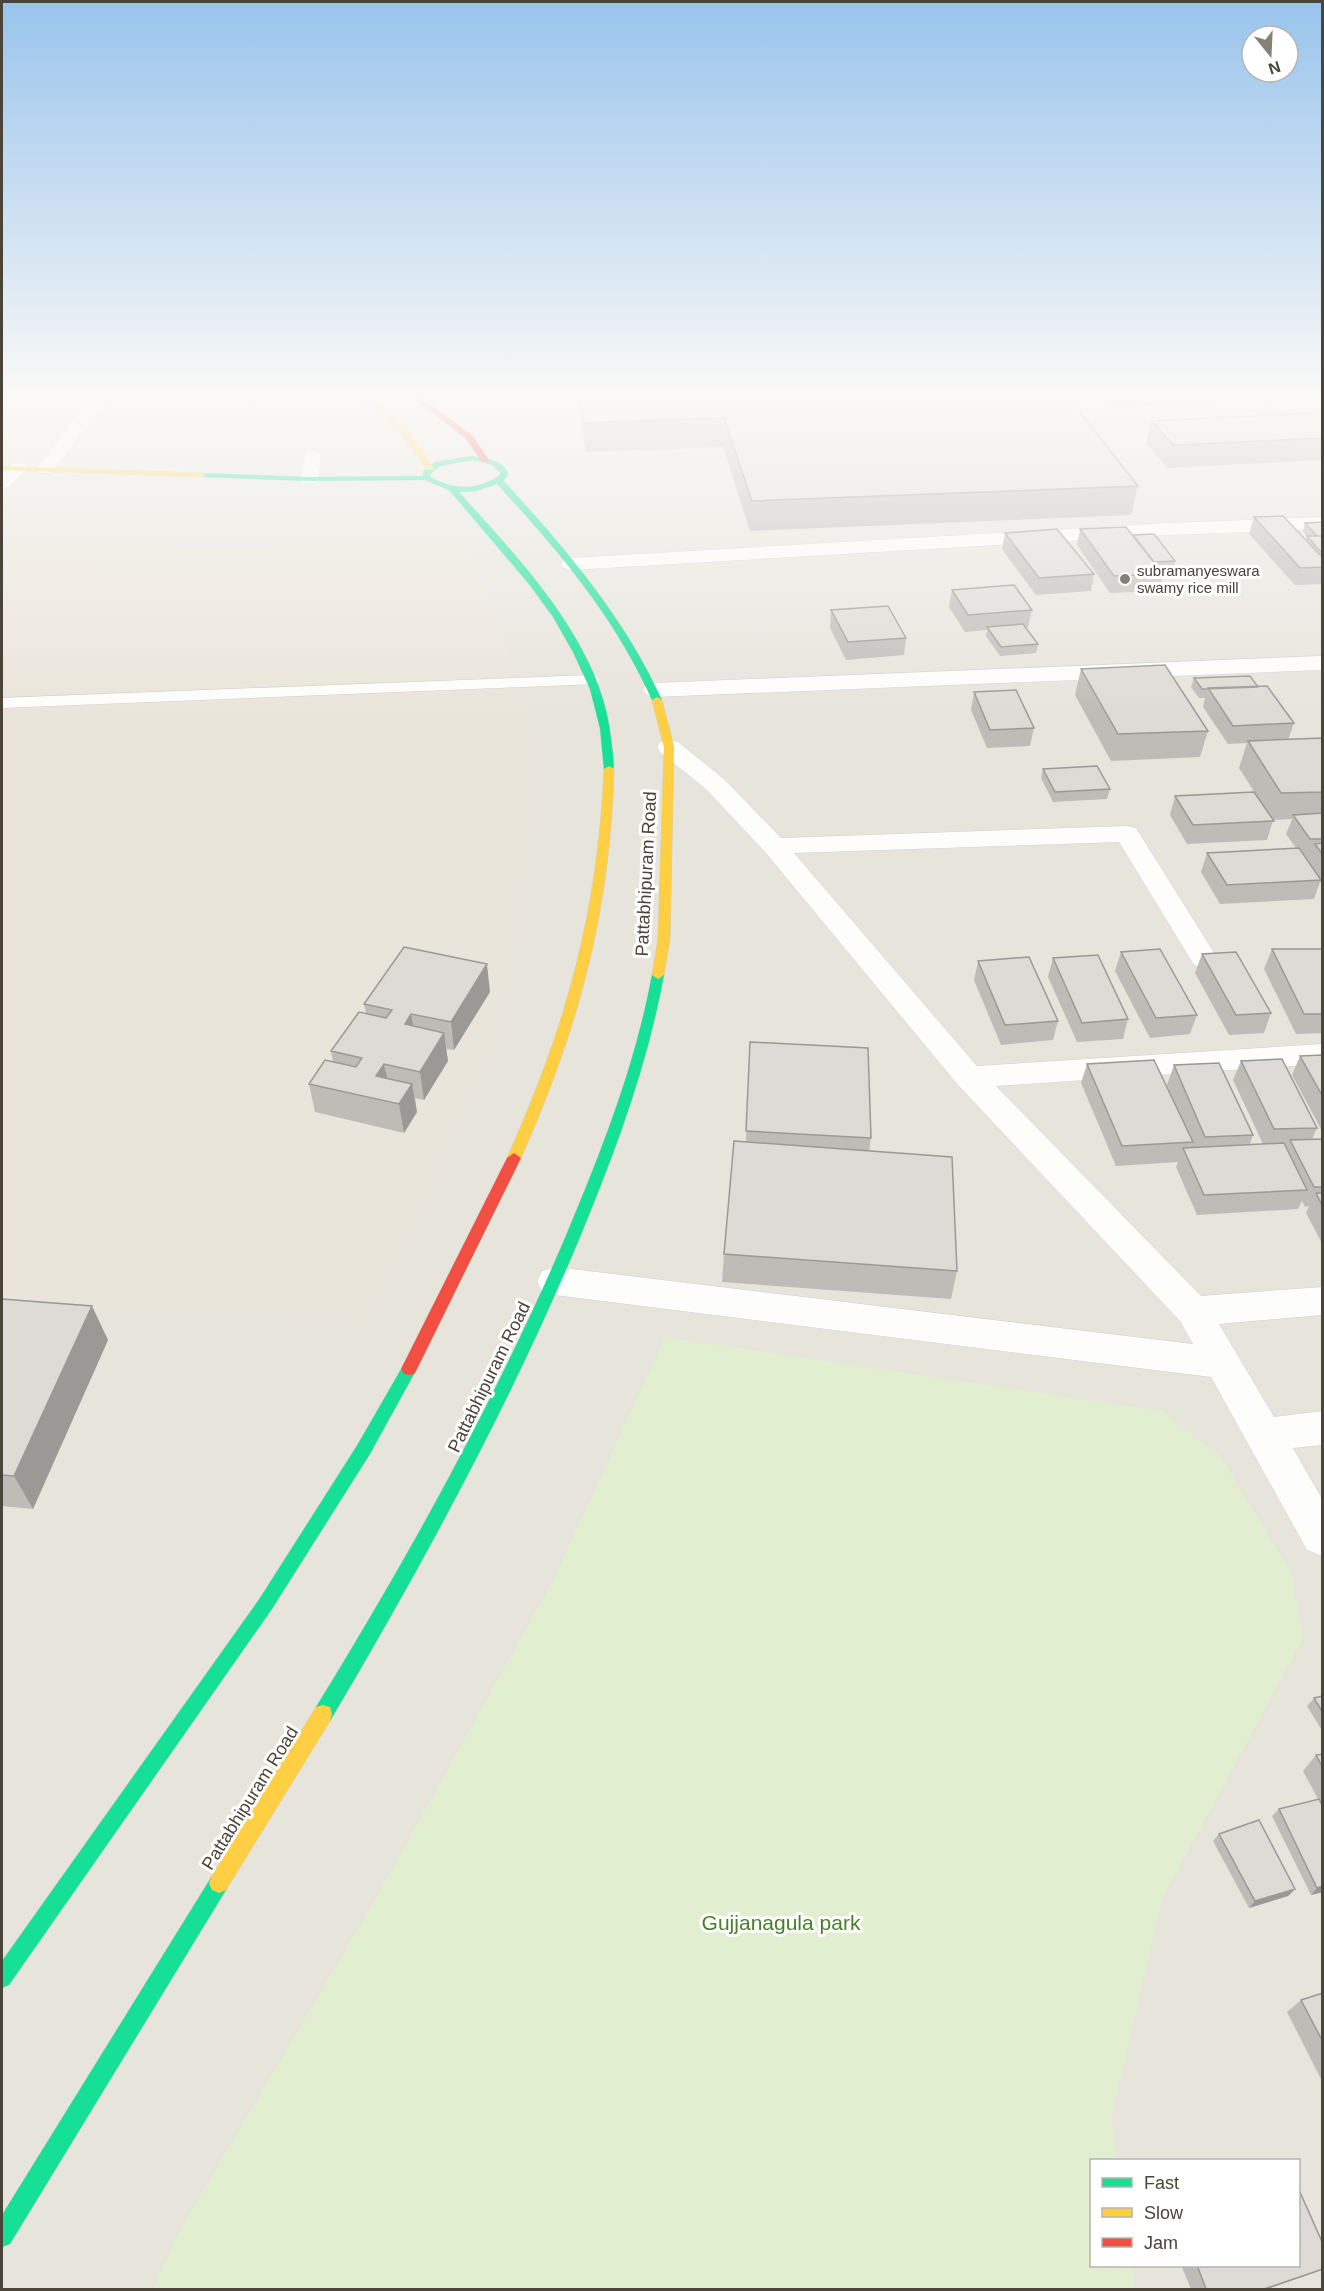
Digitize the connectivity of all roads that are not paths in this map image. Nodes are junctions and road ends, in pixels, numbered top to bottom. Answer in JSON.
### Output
{"nodes":[{"id":1,"x":464,"y":503,"type":"edge"},
{"id":2,"x":519,"y":503,"type":"edge"},
{"id":3,"x":1323,"y":523,"type":"edge"},
{"id":4,"x":571,"y":564,"type":"junction"},
{"id":5,"x":1323,"y":663,"type":"edge"},
{"id":6,"x":591,"y":680,"type":"junction"},
{"id":7,"x":655,"y":690,"type":"junction"},
{"id":8,"x":2,"y":703,"type":"edge"},
{"id":9,"x":669,"y":747,"type":"junction"},
{"id":10,"x":774,"y":846,"type":"junction"},
{"id":11,"x":1204,"y":959,"type":"edge"},
{"id":12,"x":1323,"y":1054,"type":"edge"},
{"id":13,"x":969,"y":1077,"type":"junction"},
{"id":14,"x":555,"y":1281,"type":"junction"},
{"id":15,"x":1323,"y":1301,"type":"edge"},
{"id":16,"x":1193,"y":1311,"type":"junction"},
{"id":17,"x":1223,"y":1363,"type":"junction"},
{"id":18,"x":1323,"y":1428,"type":"edge"},
{"id":19,"x":1264,"y":1435,"type":"junction"},
{"id":20,"x":1323,"y":1537,"type":"edge"},
{"id":21,"x":2,"y":1978,"type":"edge"},
{"id":22,"x":2,"y":2236,"type":"edge"}],
"edges":[{"from":1,"to":6,"type":"street"},
{"from":2,"to":4,"type":"street","name":"Pattabhipuram Road"},
{"from":3,"to":4,"type":"street"},
{"from":4,"to":7,"type":"street","name":"Pattabhipuram Road"},
{"from":5,"to":7,"type":"street"},
{"from":6,"to":8,"type":"lane"},
{"from":6,"to":21,"type":"street"},
{"from":7,"to":9,"type":"street","name":"Pattabhipuram Road"},
{"from":9,"to":10,"type":"street"},
{"from":9,"to":14,"type":"street","name":"Pattabhipuram Road"},
{"from":10,"to":11,"type":"street"},
{"from":10,"to":13,"type":"street"},
{"from":12,"to":13,"type":"street"},
{"from":13,"to":16,"type":"street"},
{"from":14,"to":17,"type":"street"},
{"from":14,"to":22,"type":"street","name":"Pattabhipuram Road"},
{"from":15,"to":16,"type":"street"},
{"from":16,"to":17,"type":"street"},
{"from":17,"to":19,"type":"street"},
{"from":18,"to":19,"type":"street"},
{"from":19,"to":20,"type":"street"}]}
